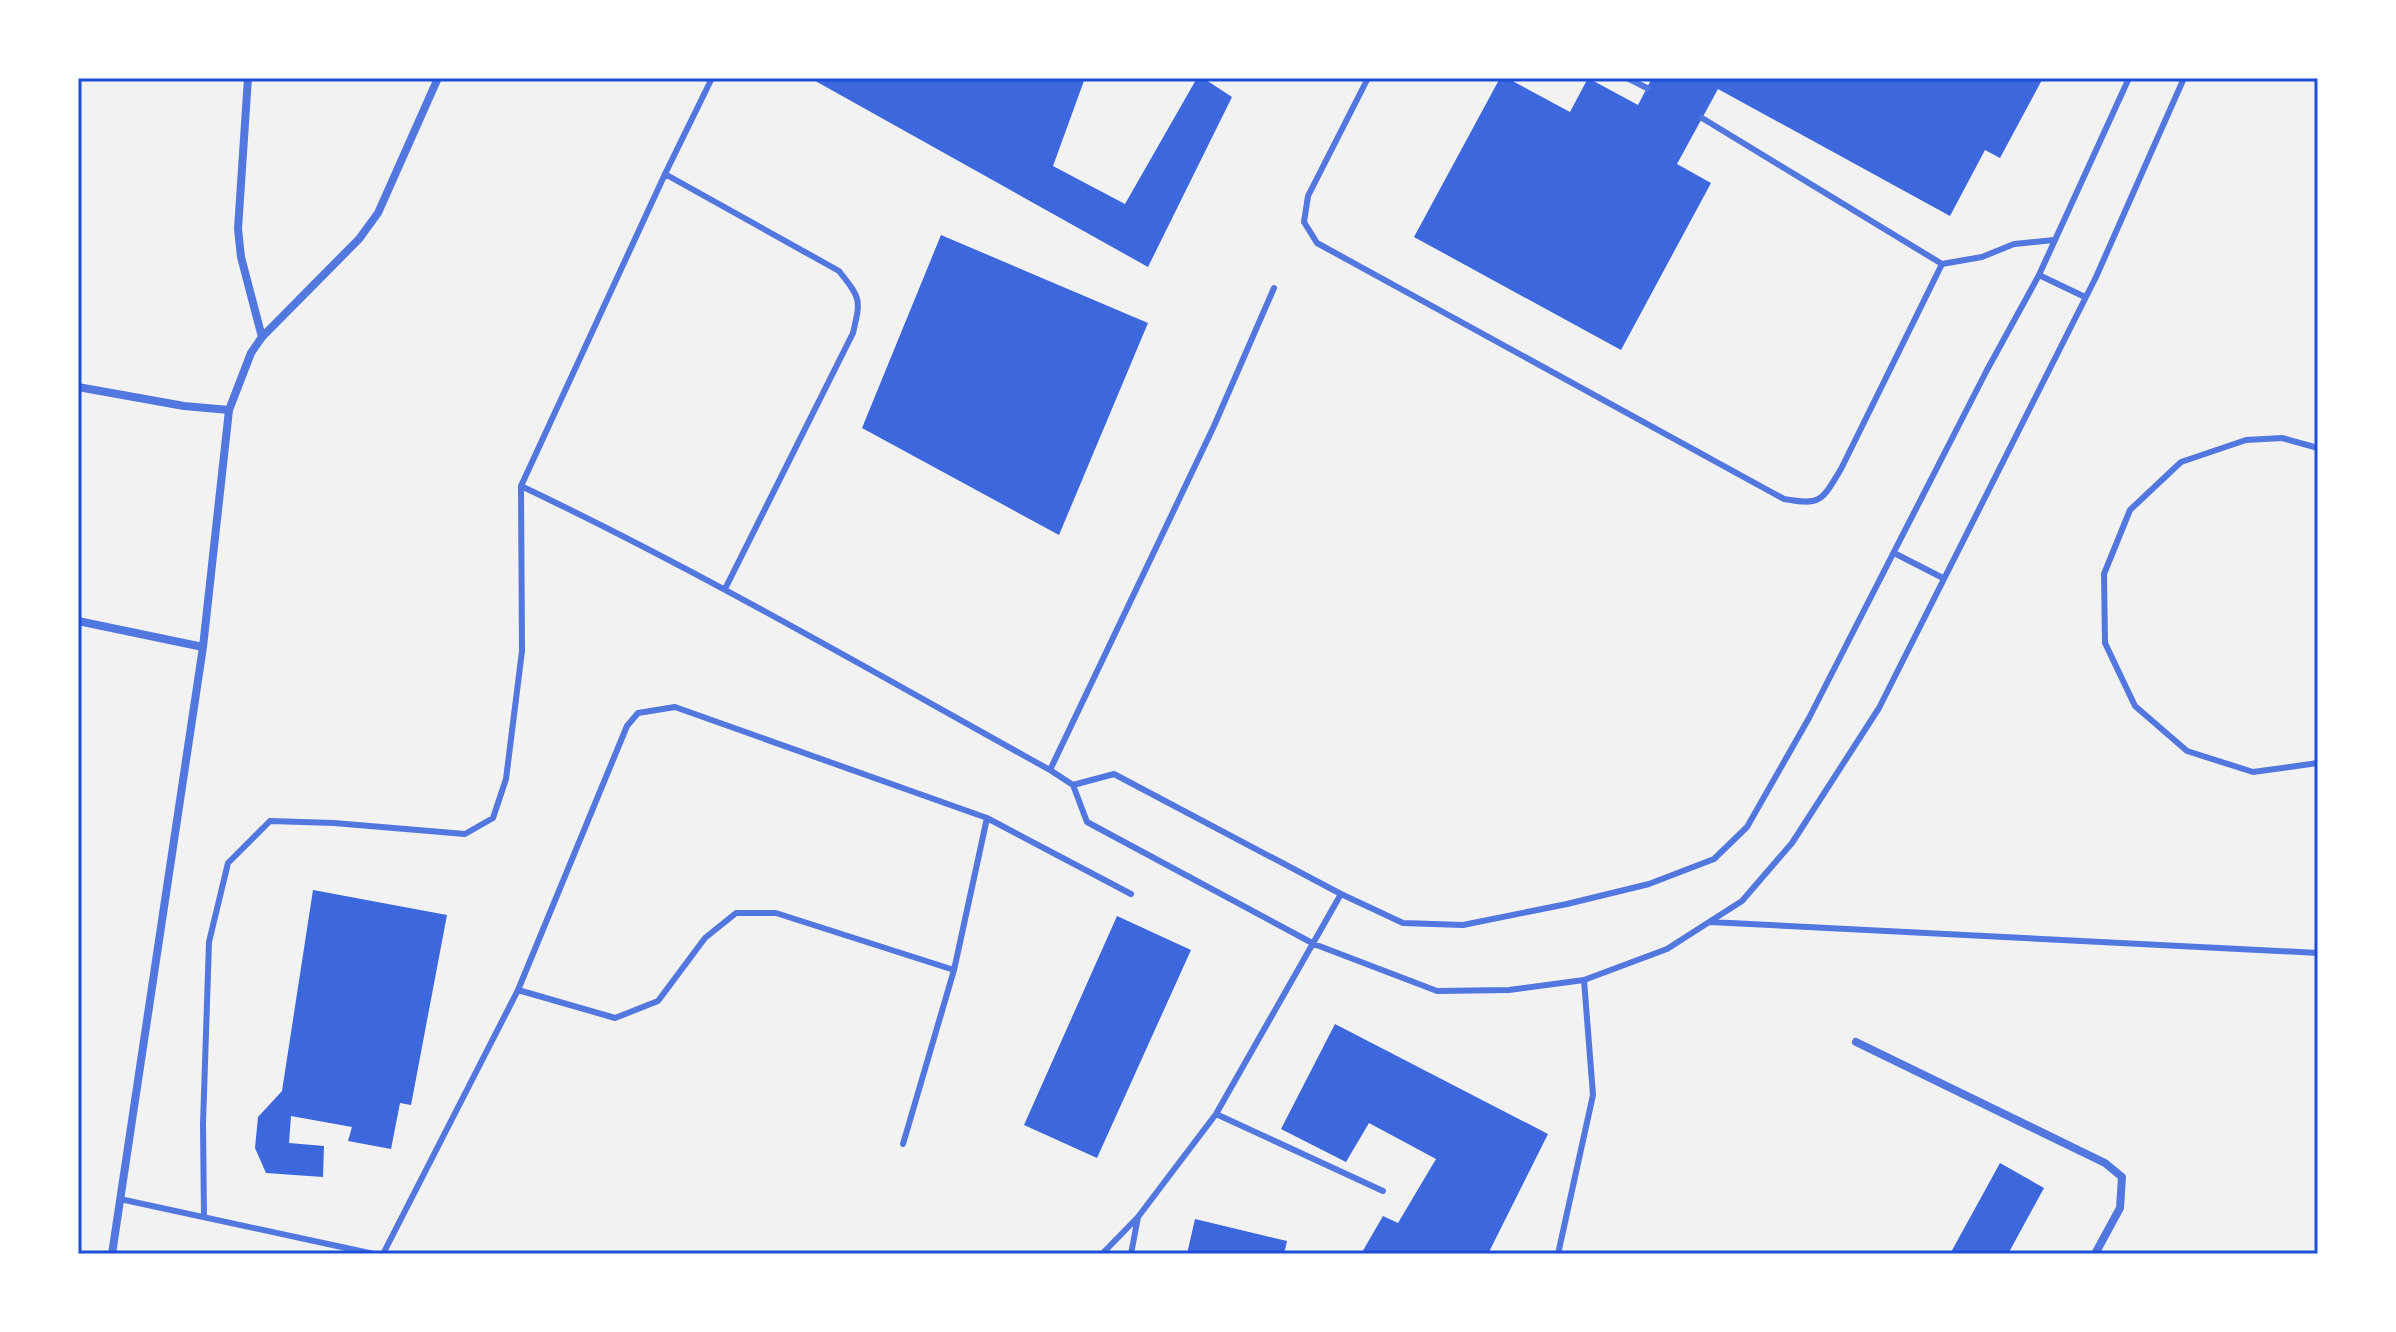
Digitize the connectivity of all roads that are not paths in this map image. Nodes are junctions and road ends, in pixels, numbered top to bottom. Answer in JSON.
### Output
{"nodes":[{"id":1,"x":248,"y":78,"type":"edge"},
{"id":2,"x":438,"y":78,"type":"edge"},
{"id":3,"x":712,"y":78,"type":"edge"},
{"id":4,"x":1368,"y":78,"type":"edge"},
{"id":5,"x":1627,"y":78,"type":"edge"},
{"id":6,"x":2129,"y":78,"type":"edge"},
{"id":7,"x":2184,"y":78,"type":"edge"},
{"id":8,"x":1647,"y":88,"type":"dead end"},
{"id":9,"x":1702,"y":118,"type":"dead end"},
{"id":10,"x":665,"y":174,"type":"junction"},
{"id":11,"x":2054,"y":240,"type":"junction"},
{"id":12,"x":1942,"y":264,"type":"junction"},
{"id":13,"x":2039,"y":275,"type":"junction"},
{"id":14,"x":1274,"y":288,"type":"dead end"},
{"id":15,"x":2085,"y":297,"type":"junction"},
{"id":16,"x":262,"y":337,"type":"junction"},
{"id":17,"x":78,"y":387,"type":"edge"},
{"id":18,"x":229,"y":410,"type":"junction"},
{"id":19,"x":2318,"y":448,"type":"edge"},
{"id":20,"x":521,"y":486,"type":"junction"},
{"id":21,"x":1894,"y":553,"type":"junction"},
{"id":22,"x":1943,"y":578,"type":"junction"},
{"id":23,"x":725,"y":589,"type":"junction"},
{"id":24,"x":78,"y":621,"type":"edge"},
{"id":25,"x":203,"y":647,"type":"junction"},
{"id":26,"x":2318,"y":763,"type":"edge"},
{"id":27,"x":1050,"y":770,"type":"junction"},
{"id":28,"x":1073,"y":785,"type":"junction"},
{"id":29,"x":987,"y":818,"type":"junction"},
{"id":30,"x":1131,"y":894,"type":"dead end"},
{"id":31,"x":1341,"y":894,"type":"junction"},
{"id":32,"x":1710,"y":922,"type":"junction"},
{"id":33,"x":1314,"y":944,"type":"junction"},
{"id":34,"x":2318,"y":953,"type":"edge"},
{"id":35,"x":954,"y":970,"type":"junction"},
{"id":36,"x":1584,"y":980,"type":"junction"},
{"id":37,"x":518,"y":990,"type":"junction"},
{"id":38,"x":1856,"y":1042,"type":"dead end"},
{"id":39,"x":1216,"y":1114,"type":"junction"},
{"id":40,"x":903,"y":1144,"type":"dead end"},
{"id":41,"x":1383,"y":1191,"type":"dead end"},
{"id":42,"x":120,"y":1199,"type":"junction"},
{"id":43,"x":204,"y":1217,"type":"junction"},
{"id":44,"x":1138,"y":1217,"type":"junction"},
{"id":45,"x":112,"y":1254,"type":"edge"},
{"id":46,"x":374,"y":1254,"type":"edge"},
{"id":47,"x":383,"y":1254,"type":"edge"},
{"id":48,"x":1102,"y":1254,"type":"edge"},
{"id":49,"x":1131,"y":1254,"type":"edge"},
{"id":50,"x":1558,"y":1254,"type":"edge"},
{"id":51,"x":2095,"y":1254,"type":"edge"}],
"edges":[{"from":1,"to":16,"type":"street"},
{"from":2,"to":16,"type":"street"},
{"from":3,"to":10,"type":"lane"},
{"from":4,"to":12,"type":"lane"},
{"from":5,"to":8,"type":"lane"},
{"from":6,"to":11,"type":"lane"},
{"from":7,"to":15,"type":"lane"},
{"from":9,"to":12,"type":"lane"},
{"from":10,"to":20,"type":"lane"},
{"from":10,"to":23,"type":"lane"},
{"from":11,"to":12,"type":"lane"},
{"from":11,"to":13,"type":"lane"},
{"from":13,"to":15,"type":"lane"},
{"from":13,"to":21,"type":"lane"},
{"from":14,"to":27,"type":"lane"},
{"from":15,"to":22,"type":"lane"},
{"from":16,"to":18,"type":"street"},
{"from":17,"to":18,"type":"street"},
{"from":18,"to":25,"type":"street"},
{"from":19,"to":26,"type":"lane"},
{"from":20,"to":23,"type":"lane"},
{"from":20,"to":43,"type":"lane"},
{"from":21,"to":22,"type":"lane"},
{"from":21,"to":31,"type":"lane"},
{"from":22,"to":32,"type":"lane"},
{"from":23,"to":27,"type":"lane"},
{"from":24,"to":25,"type":"street"},
{"from":25,"to":42,"type":"street"},
{"from":27,"to":28,"type":"lane"},
{"from":28,"to":31,"type":"lane"},
{"from":28,"to":33,"type":"lane"},
{"from":29,"to":30,"type":"lane"},
{"from":29,"to":35,"type":"lane"},
{"from":29,"to":37,"type":"lane"},
{"from":31,"to":33,"type":"lane"},
{"from":32,"to":34,"type":"lane"},
{"from":32,"to":36,"type":"lane"},
{"from":33,"to":36,"type":"lane"},
{"from":33,"to":39,"type":"lane"},
{"from":35,"to":37,"type":"lane"},
{"from":35,"to":40,"type":"lane"},
{"from":36,"to":50,"type":"lane"},
{"from":37,"to":47,"type":"lane"},
{"from":38,"to":51,"type":"street"},
{"from":39,"to":41,"type":"lane"},
{"from":39,"to":44,"type":"lane"},
{"from":42,"to":43,"type":"lane"},
{"from":42,"to":45,"type":"street"},
{"from":43,"to":46,"type":"lane"},
{"from":44,"to":48,"type":"lane"},
{"from":44,"to":49,"type":"lane"}]}
